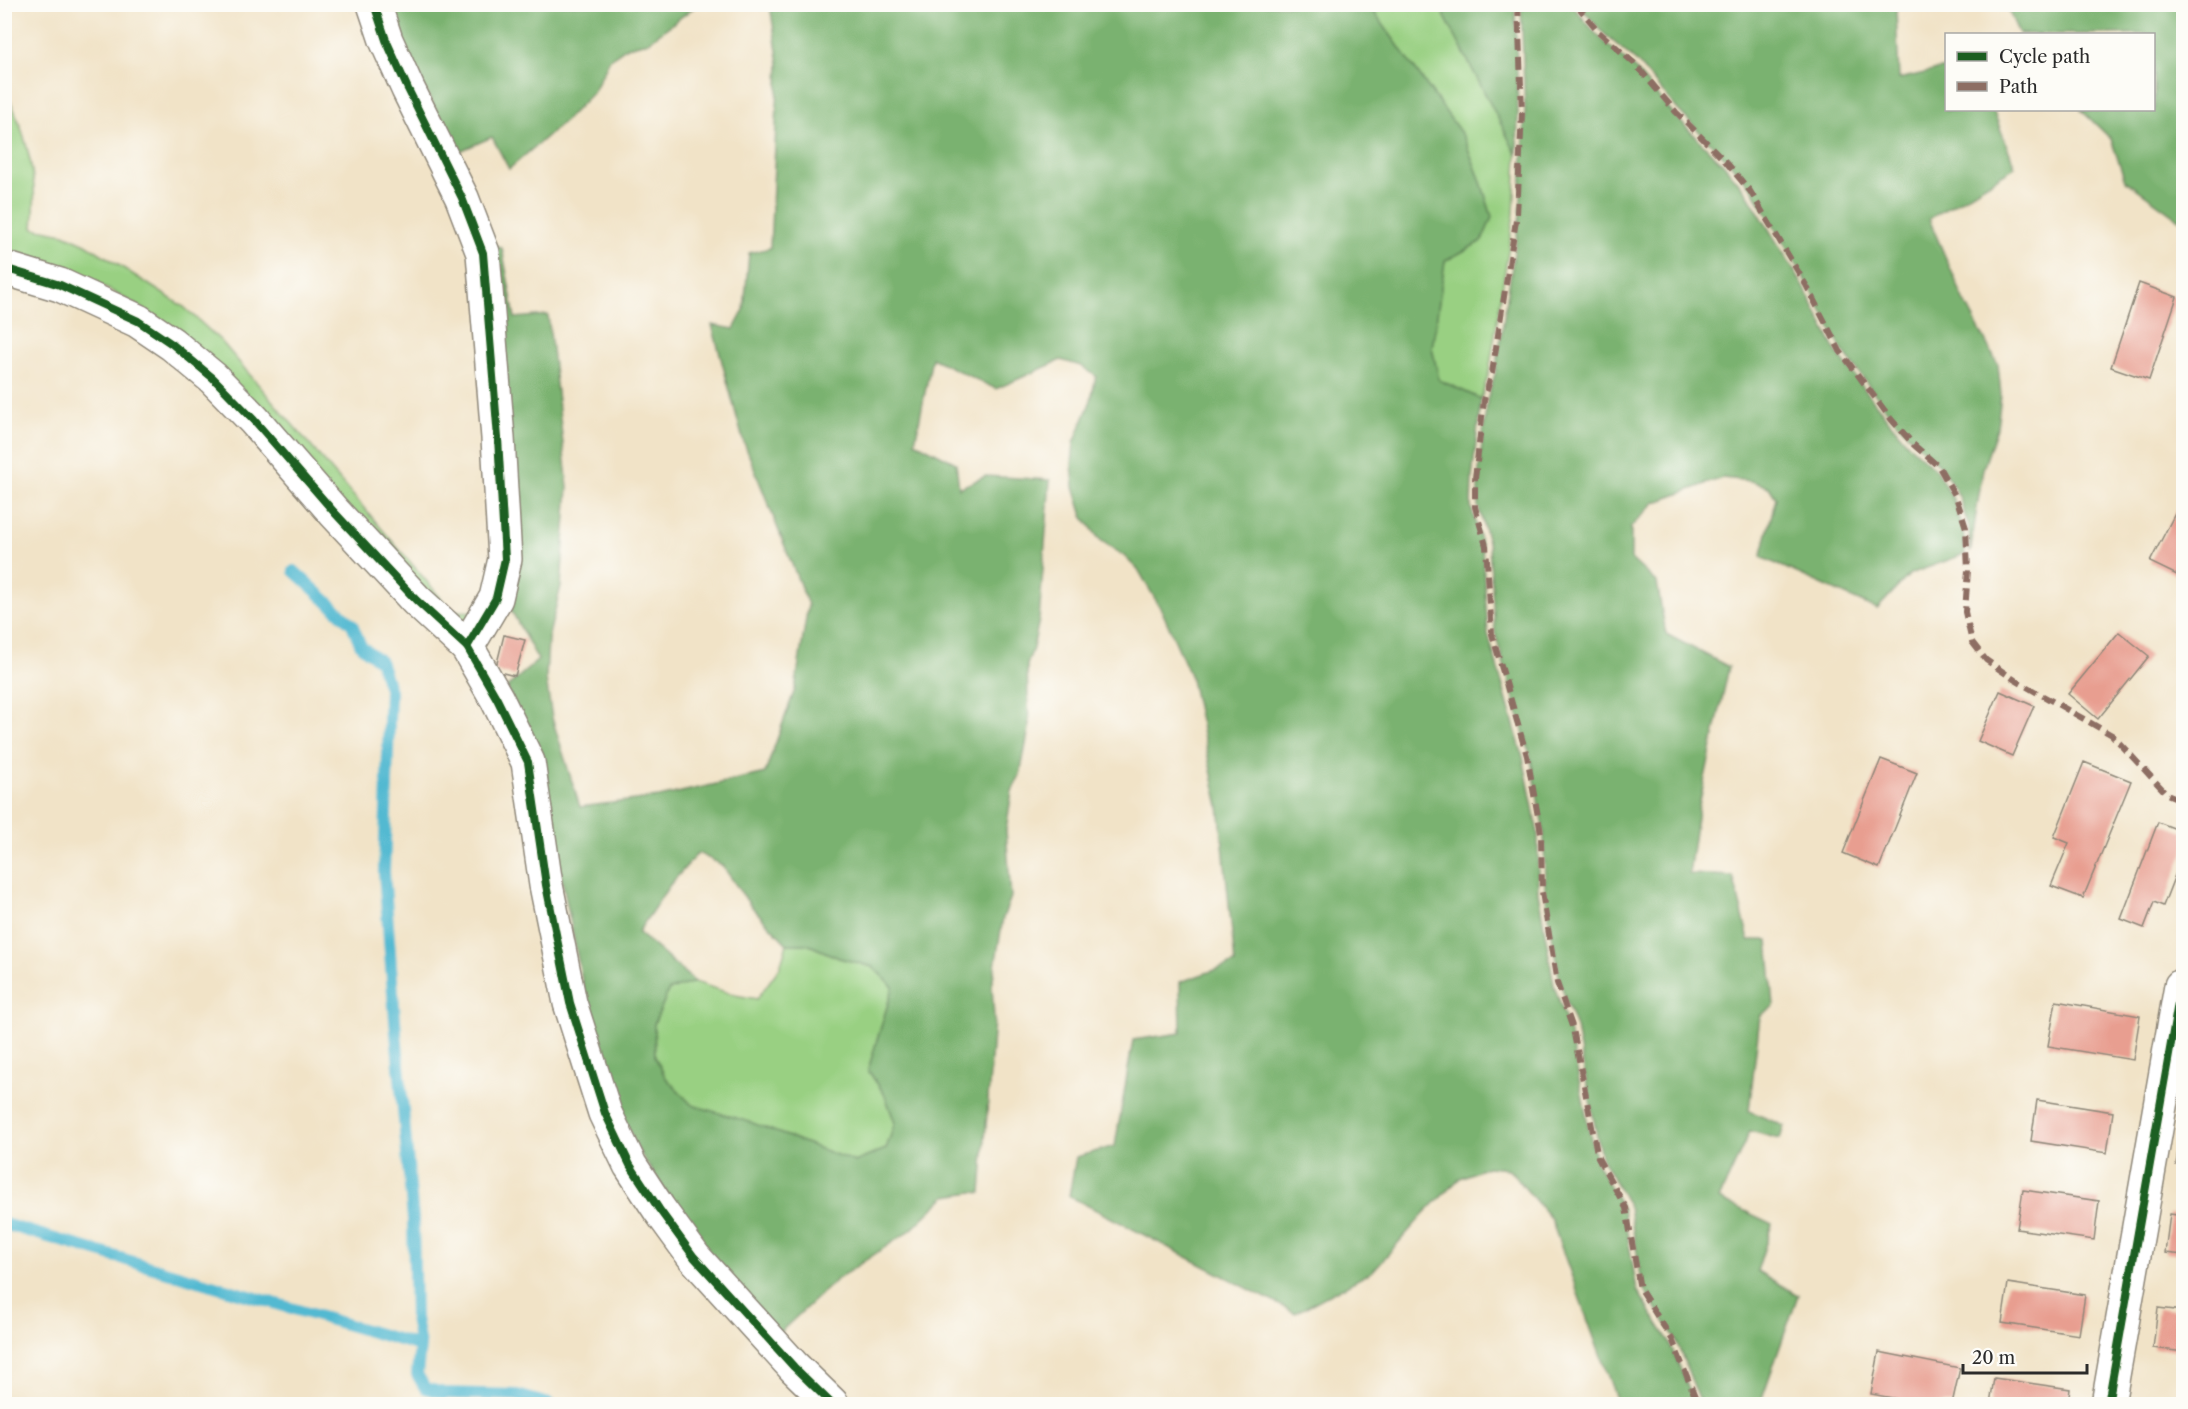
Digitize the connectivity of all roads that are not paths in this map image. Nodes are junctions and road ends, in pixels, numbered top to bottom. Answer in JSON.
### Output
{"nodes":[{"id":1,"x":374,"y":4,"type":"edge"},
{"id":2,"x":4,"y":268,"type":"edge"},
{"id":3,"x":467,"y":647,"type":"junction"},
{"id":4,"x":2184,"y":984,"type":"edge"},
{"id":5,"x":832,"y":1404,"type":"edge"},
{"id":6,"x":2108,"y":1404,"type":"edge"}],
"edges":[{"from":1,"to":3,"type":"street"},
{"from":2,"to":3,"type":"street"},
{"from":3,"to":5,"type":"street"},
{"from":4,"to":6,"type":"street"}]}
